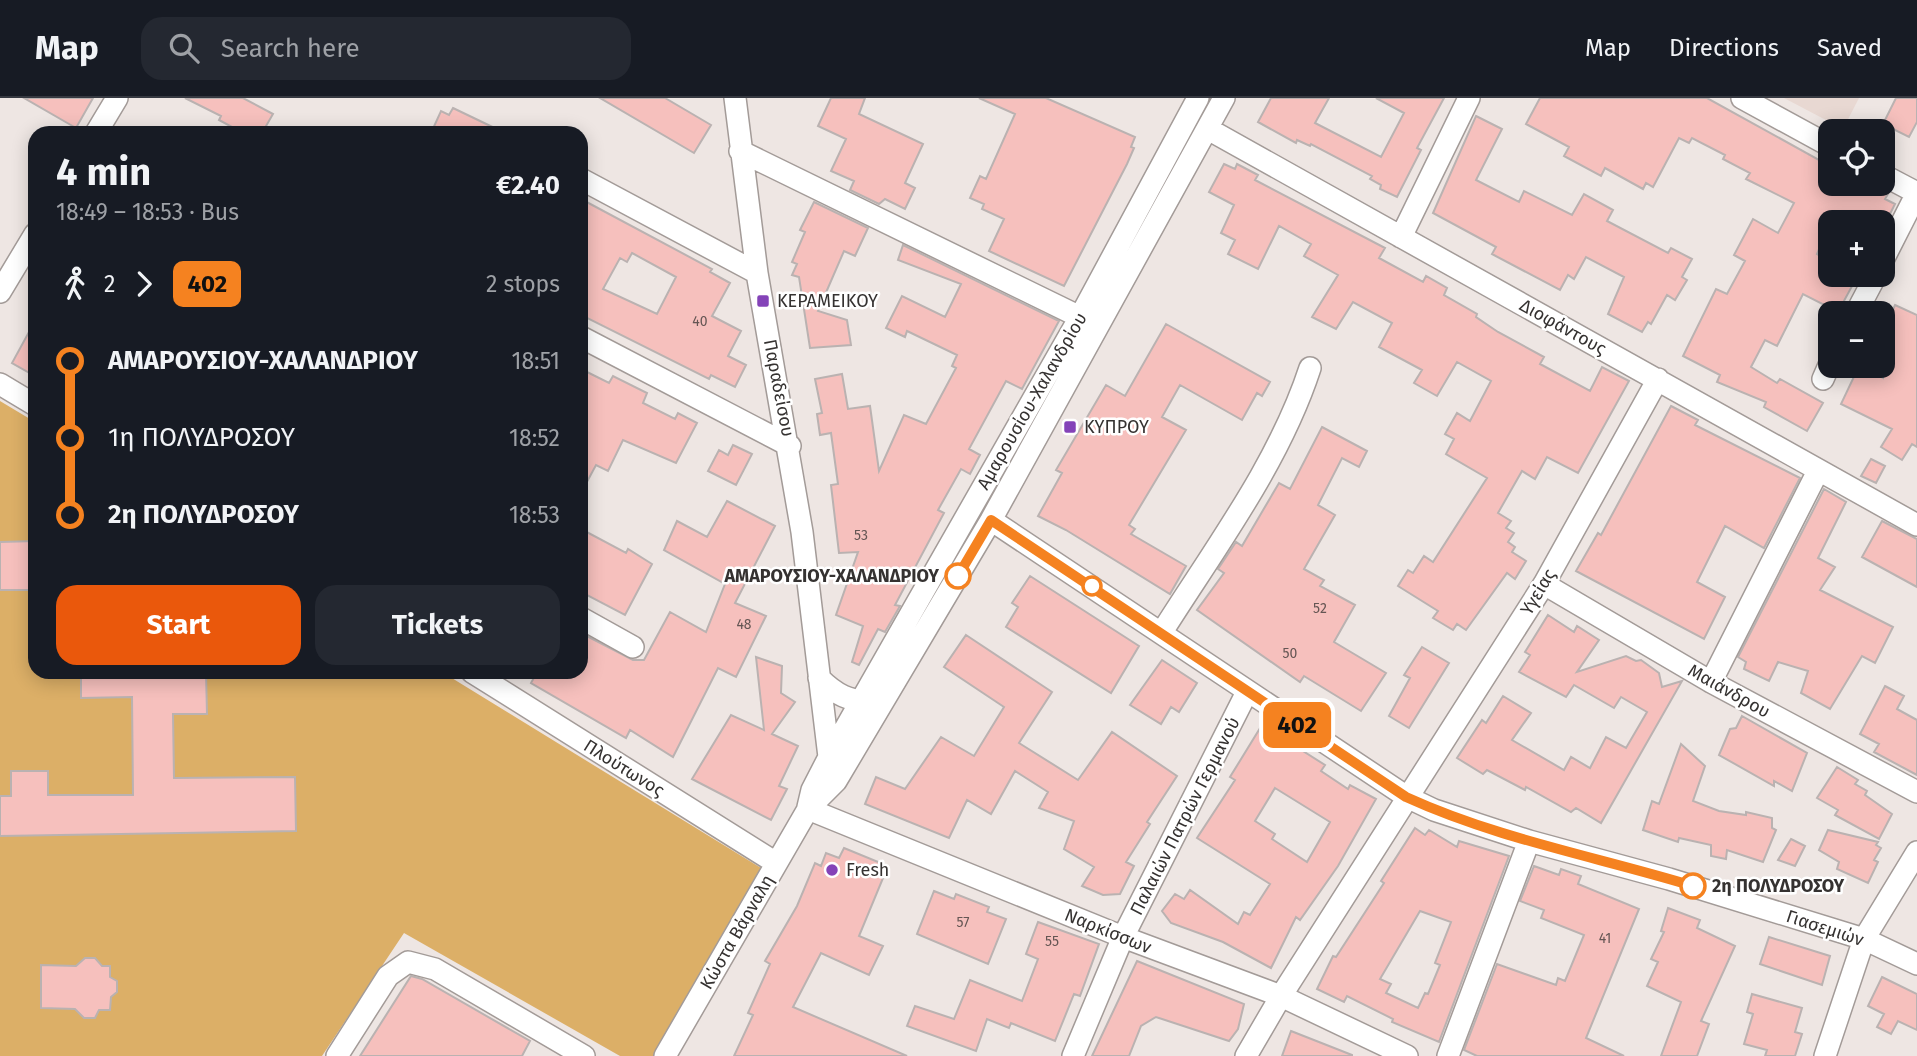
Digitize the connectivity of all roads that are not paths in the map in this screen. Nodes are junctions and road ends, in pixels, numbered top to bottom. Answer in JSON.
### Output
{"nodes":[{"id":1,"x":117,"y":98,"type":"edge"},
{"id":2,"x":1198,"y":98,"type":"edge"},
{"id":3,"x":1224,"y":98,"type":"edge"},
{"id":4,"x":1469,"y":98,"type":"edge"},
{"id":5,"x":1742,"y":98,"type":"edge"},
{"id":6,"x":732,"y":101,"type":"edge"},
{"id":7,"x":1781,"y":108,"type":"edge"},
{"id":8,"x":100,"y":126,"type":"edge"},
{"id":9,"x":1208,"y":129,"type":"junction"},
{"id":10,"x":1818,"y":137,"type":"edge"},
{"id":11,"x":740,"y":151,"type":"junction"},
{"id":12,"x":1895,"y":181,"type":"edge"},
{"id":13,"x":588,"y":183,"type":"edge"},
{"id":14,"x":1917,"y":193,"type":"edge"},
{"id":15,"x":1895,"y":236,"type":"edge"},
{"id":16,"x":1401,"y":237,"type":"junction"},
{"id":17,"x":28,"y":246,"type":"edge"},
{"id":18,"x":757,"y":273,"type":"junction"},
{"id":19,"x":0,"y":292,"type":"edge"},
{"id":20,"x":1080,"y":317,"type":"junction"},
{"id":21,"x":588,"y":343,"type":"edge"},
{"id":22,"x":1310,"y":368,"type":"dead end"},
{"id":23,"x":1658,"y":379,"type":"junction"},
{"id":24,"x":0,"y":384,"type":"edge"},
{"id":25,"x":28,"y":401,"type":"edge"},
{"id":26,"x":790,"y":446,"type":"junction"},
{"id":27,"x":1818,"y":471,"type":"junction"},
{"id":28,"x":991,"y":520,"type":"junction"},
{"id":29,"x":1917,"y":525,"type":"edge"},
{"id":30,"x":1544,"y":584,"type":"junction"},
{"id":31,"x":588,"y":622,"type":"edge"},
{"id":32,"x":1162,"y":632,"type":"junction"},
{"id":33,"x":633,"y":648,"type":"dead end"},
{"id":34,"x":819,"y":678,"type":"junction"},
{"id":35,"x":483,"y":679,"type":"edge"},
{"id":36,"x":1711,"y":682,"type":"junction"},
{"id":37,"x":1247,"y":692,"type":"junction"},
{"id":38,"x":889,"y":695,"type":"junction"},
{"id":39,"x":862,"y":701,"type":"junction"},
{"id":40,"x":829,"y":757,"type":"junction"},
{"id":41,"x":1917,"y":792,"type":"edge"},
{"id":42,"x":1406,"y":797,"type":"junction"},
{"id":43,"x":808,"y":809,"type":"junction"},
{"id":44,"x":1529,"y":841,"type":"junction"},
{"id":45,"x":1917,"y":852,"type":"edge"},
{"id":46,"x":776,"y":863,"type":"junction"},
{"id":47,"x":1123,"y":937,"type":"junction"},
{"id":48,"x":1864,"y":939,"type":"junction"},
{"id":49,"x":1917,"y":964,"type":"edge"},
{"id":50,"x":1281,"y":996,"type":"junction"},
{"id":51,"x":337,"y":1056,"type":"edge"},
{"id":52,"x":584,"y":1056,"type":"edge"},
{"id":53,"x":665,"y":1056,"type":"edge"},
{"id":54,"x":1073,"y":1056,"type":"edge"},
{"id":55,"x":1246,"y":1056,"type":"edge"},
{"id":56,"x":1407,"y":1056,"type":"edge"},
{"id":57,"x":1448,"y":1056,"type":"edge"},
{"id":58,"x":1825,"y":1056,"type":"edge"}],
"edges":[{"from":1,"to":8,"type":"street"},
{"from":2,"to":20,"type":"street","name":"Αμαρουσίου-Χαλανδρίου"},
{"from":3,"to":9,"type":"street","name":"Αμαρουσίου-Χαλανδρίου"},
{"from":4,"to":16,"type":"street"},
{"from":5,"to":7,"type":"street"},
{"from":6,"to":11,"type":"street","name":"Παραδείσου"},
{"from":7,"to":10,"type":"street"},
{"from":9,"to":16,"type":"street","name":"Διοφάντους"},
{"from":9,"to":28,"type":"street","name":"Αμαρουσίου-Χαλανδρίου"},
{"from":11,"to":18,"type":"street","name":"Παραδείσου"},
{"from":11,"to":20,"type":"street"},
{"from":12,"to":14,"type":"street"},
{"from":13,"to":18,"type":"street"},
{"from":14,"to":15,"type":"street"},
{"from":16,"to":23,"type":"street","name":"Διοφάντους"},
{"from":17,"to":19,"type":"street"},
{"from":18,"to":26,"type":"street","name":"Παραδείσου"},
{"from":20,"to":39,"type":"street","name":"Αμαρουσίου-Χαλανδρίου"},
{"from":21,"to":26,"type":"street"},
{"from":22,"to":32,"type":"street"},
{"from":23,"to":27,"type":"street","name":"Διοφάντους"},
{"from":23,"to":30,"type":"street","name":"Υγείας"},
{"from":24,"to":25,"type":"street"},
{"from":26,"to":34,"type":"street","name":"Παραδείσου"},
{"from":27,"to":29,"type":"street","name":"Διοφάντους"},
{"from":27,"to":36,"type":"street"},
{"from":28,"to":32,"type":"street","name":"Γιασεμιών"},
{"from":28,"to":38,"type":"street","name":"Αμαρουσίου-Χαλανδρίου"},
{"from":30,"to":36,"type":"street","name":"Μαιάνδρου"},
{"from":30,"to":42,"type":"street","name":"Υγείας"},
{"from":31,"to":33,"type":"street"},
{"from":32,"to":37,"type":"street","name":"Γιασεμιών"},
{"from":34,"to":39,"type":"street"},
{"from":34,"to":40,"type":"street","name":"Παραδείσου"},
{"from":35,"to":46,"type":"street","name":"Πλούτωνος"},
{"from":36,"to":41,"type":"street","name":"Μαιάνδρου"},
{"from":37,"to":42,"type":"street","name":"Γιασεμιών"},
{"from":37,"to":47,"type":"street","name":"Παλαιών Πατρών Γερμανού"},
{"from":38,"to":39,"type":"street"},
{"from":38,"to":43,"type":"street","name":"Κώστα Βάρναλη"},
{"from":39,"to":40,"type":"street","name":"Κώστα Βάρναλη"},
{"from":40,"to":43,"type":"street","name":"Κώστα Βάρναλη"},
{"from":42,"to":44,"type":"street","name":"Γιασεμιών"},
{"from":42,"to":50,"type":"street","name":"Υγείας"},
{"from":43,"to":46,"type":"street","name":"Κώστα Βάρναλη"},
{"from":43,"to":47,"type":"street","name":"Ναρκίσσων"},
{"from":44,"to":48,"type":"street","name":"Γιασεμιών"},
{"from":44,"to":57,"type":"street"},
{"from":45,"to":48,"type":"street"},
{"from":46,"to":53,"type":"street","name":"Κώστα Βάρναλη"},
{"from":47,"to":50,"type":"street","name":"Ναρκίσσων"},
{"from":47,"to":54,"type":"street","name":"Παλαιών Πατρών Γερμανού"},
{"from":48,"to":49,"type":"street","name":"Γιασεμιών"},
{"from":48,"to":58,"type":"street"},
{"from":50,"to":55,"type":"street","name":"Υγείας"},
{"from":50,"to":56,"type":"street","name":"Ναρκίσσων"},
{"from":51,"to":52,"type":"street"}]}
